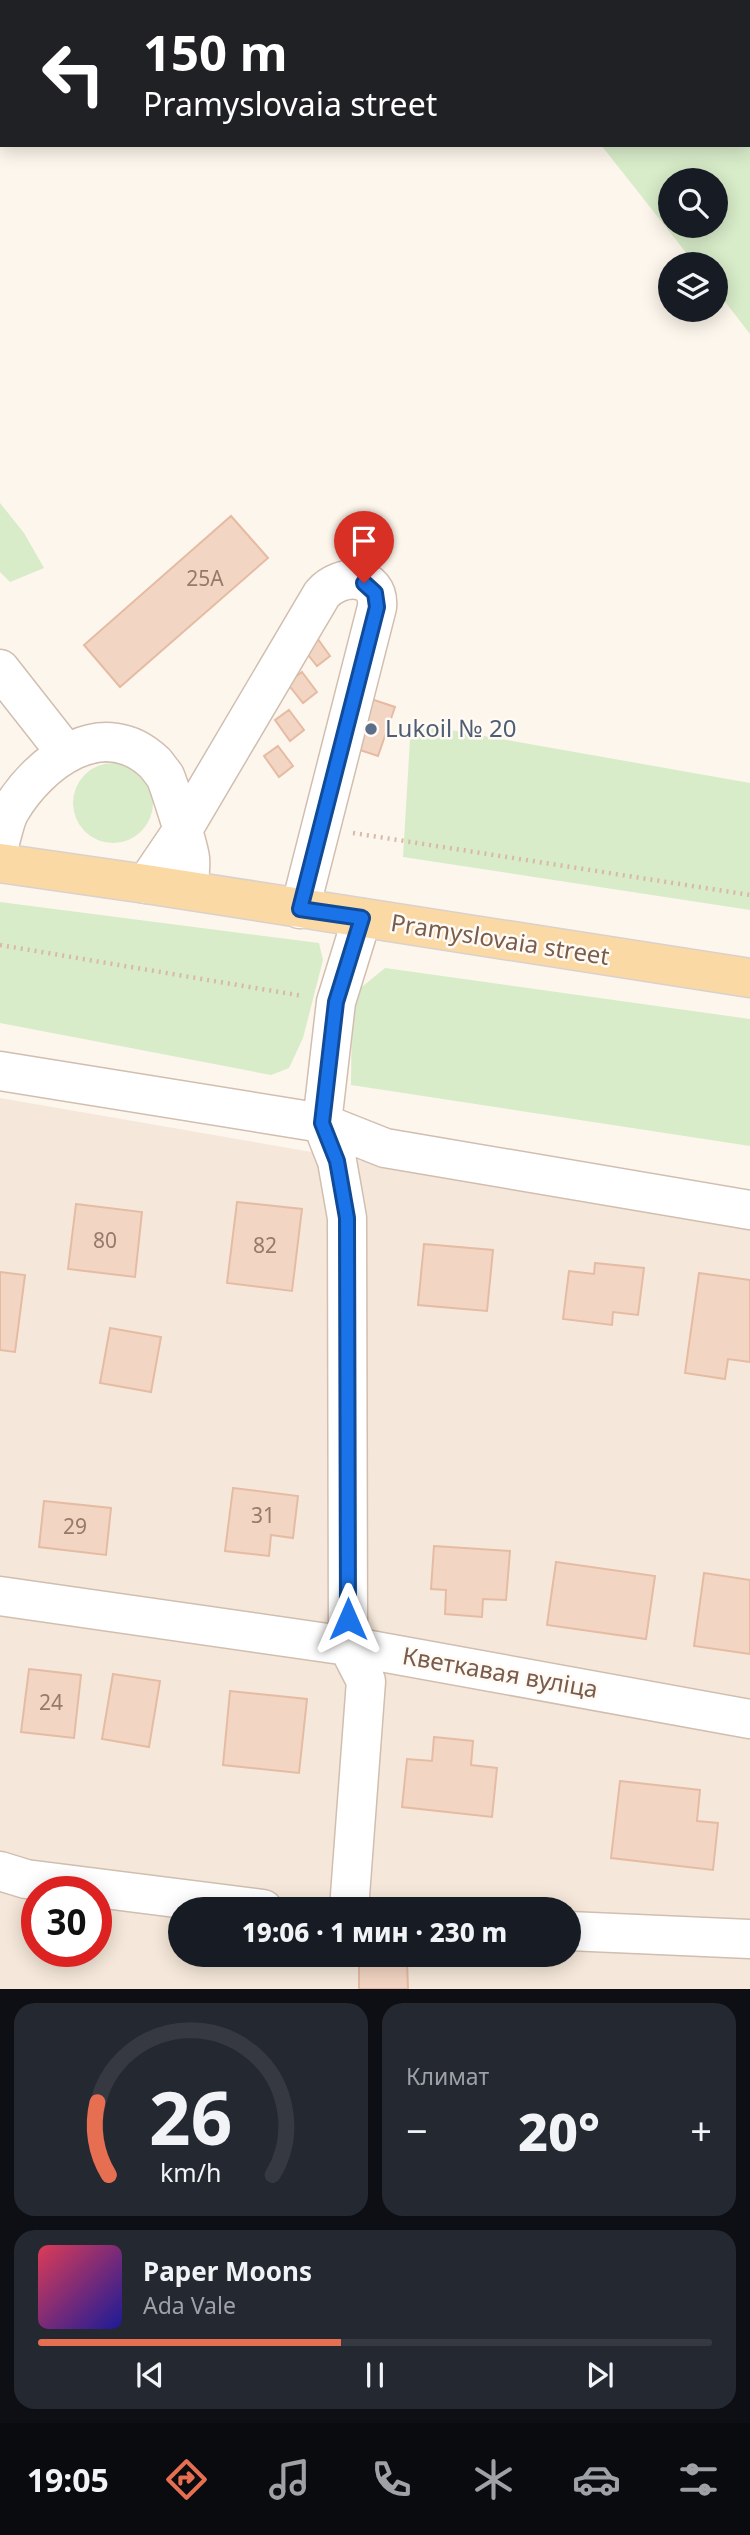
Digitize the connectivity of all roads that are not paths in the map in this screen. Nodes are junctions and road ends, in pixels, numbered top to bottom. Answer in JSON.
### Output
{"nodes":[{"id":1,"x":0,"y":669,"type":"edge"},
{"id":2,"x":66,"y":752,"type":"junction"},
{"id":3,"x":182,"y":831,"type":"junction"},
{"id":4,"x":0,"y":842,"type":"edge"},
{"id":5,"x":0,"y":863,"type":"edge"},
{"id":6,"x":146,"y":884,"type":"junction"},
{"id":7,"x":188,"y":890,"type":"junction"},
{"id":8,"x":300,"y":909,"type":"junction"},
{"id":9,"x":362,"y":918,"type":"junction"},
{"id":10,"x":750,"y":978,"type":"edge"},
{"id":11,"x":0,"y":1071,"type":"edge"},
{"id":12,"x":322,"y":1123,"type":"junction"},
{"id":13,"x":750,"y":1210,"type":"edge"},
{"id":14,"x":0,"y":1596,"type":"edge"},
{"id":15,"x":348,"y":1646,"type":"junction"},
{"id":16,"x":750,"y":1719,"type":"edge"},
{"id":17,"x":0,"y":1871,"type":"edge"},
{"id":18,"x":168,"y":1897,"type":"edge"},
{"id":19,"x":350,"y":1897,"type":"edge"},
{"id":20,"x":581,"y":1932,"type":"edge"},
{"id":21,"x":750,"y":1940,"type":"edge"}],
"edges":[{"from":1,"to":2,"type":"street"},
{"from":2,"to":3,"type":"street"},
{"from":2,"to":4,"type":"street"},
{"from":3,"to":6,"type":"street"},
{"from":3,"to":7,"type":"street"},
{"from":3,"to":8,"type":"street"},
{"from":5,"to":6,"type":"main road","name":"Pramyslovaia street"},
{"from":6,"to":7,"type":"main road","name":"Pramyslovaia street"},
{"from":7,"to":8,"type":"main road","name":"Pramyslovaia street"},
{"from":8,"to":9,"type":"main road","name":"Pramyslovaia street"},
{"from":9,"to":10,"type":"main road","name":"Pramyslovaia street"},
{"from":9,"to":12,"type":"street"},
{"from":11,"to":12,"type":"street"},
{"from":12,"to":13,"type":"street"},
{"from":12,"to":15,"type":"street"},
{"from":14,"to":15,"type":"street","name":"Кветкавая вуліца"},
{"from":15,"to":16,"type":"street","name":"Кветкавая вуліца"},
{"from":15,"to":19,"type":"street"},
{"from":17,"to":18,"type":"street"},
{"from":20,"to":21,"type":"street"}]}
